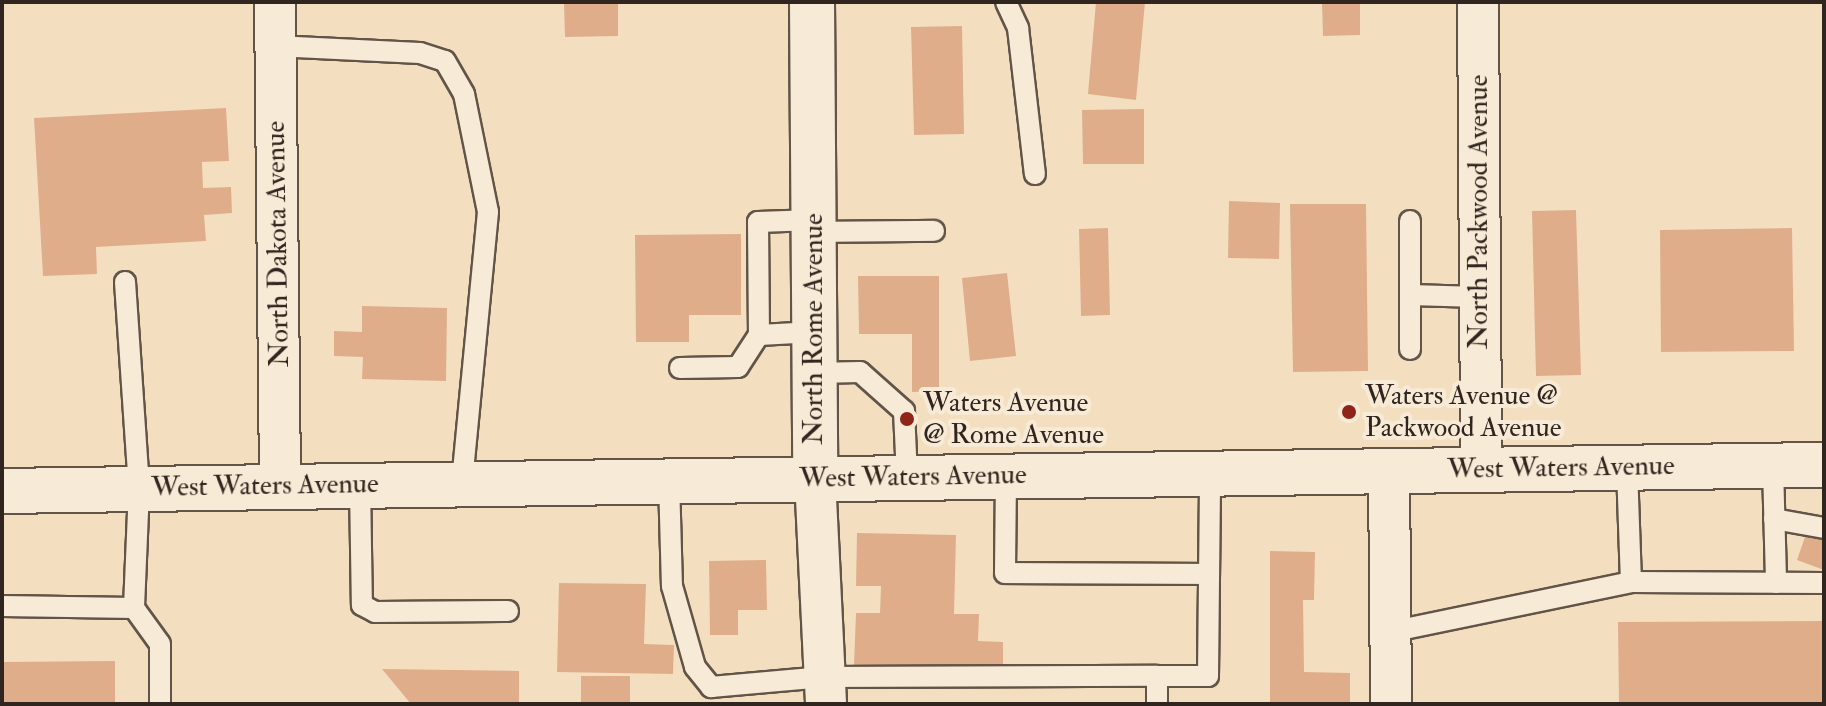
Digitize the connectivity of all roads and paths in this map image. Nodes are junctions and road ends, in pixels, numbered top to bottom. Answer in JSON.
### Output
{"nodes":[{"id":1,"x":275,"y":2,"type":"edge"},
{"id":2,"x":812,"y":2,"type":"edge"},
{"id":3,"x":1006,"y":2,"type":"edge"},
{"id":4,"x":1478,"y":2,"type":"edge"},
{"id":5,"x":275,"y":46,"type":"junction"},
{"id":6,"x":1035,"y":174,"type":"dead end"},
{"id":7,"x":1410,"y":221,"type":"dead end"},
{"id":8,"x":814,"y":226,"type":"junction"},
{"id":9,"x":934,"y":231,"type":"dead end"},
{"id":10,"x":125,"y":282,"type":"dead end"},
{"id":11,"x":1410,"y":295,"type":"junction"},
{"id":12,"x":1479,"y":297,"type":"junction"},
{"id":13,"x":759,"y":335,"type":"junction"},
{"id":14,"x":1410,"y":349,"type":"dead end"},
{"id":15,"x":815,"y":352,"type":"junction"},
{"id":16,"x":680,"y":368,"type":"dead end"},
{"id":17,"x":1824,"y":465,"type":"edge"},
{"id":18,"x":1773,"y":466,"type":"junction"},
{"id":19,"x":1627,"y":468,"type":"junction"},
{"id":20,"x":1481,"y":470,"type":"junction"},
{"id":21,"x":1389,"y":471,"type":"junction"},
{"id":22,"x":1210,"y":473,"type":"junction"},
{"id":23,"x":1006,"y":476,"type":"junction"},
{"id":24,"x":907,"y":477,"type":"junction"},
{"id":25,"x":815,"y":478,"type":"junction"},
{"id":26,"x":669,"y":480,"type":"junction"},
{"id":27,"x":462,"y":483,"type":"junction"},
{"id":28,"x":360,"y":484,"type":"junction"},
{"id":29,"x":280,"y":485,"type":"junction"},
{"id":30,"x":139,"y":488,"type":"junction"},
{"id":31,"x":2,"y":491,"type":"edge"},
{"id":32,"x":1774,"y":519,"type":"junction"},
{"id":33,"x":1824,"y":528,"type":"edge"},
{"id":34,"x":1208,"y":574,"type":"junction"},
{"id":35,"x":1631,"y":582,"type":"junction"},
{"id":36,"x":1776,"y":583,"type":"junction"},
{"id":37,"x":1824,"y":583,"type":"edge"},
{"id":38,"x":2,"y":606,"type":"edge"},
{"id":39,"x":134,"y":608,"type":"junction"},
{"id":40,"x":508,"y":611,"type":"dead end"},
{"id":41,"x":1390,"y":632,"type":"junction"},
{"id":42,"x":1157,"y":676,"type":"junction"},
{"id":43,"x":825,"y":691,"type":"edge"},
{"id":44,"x":160,"y":704,"type":"edge"},
{"id":45,"x":1157,"y":704,"type":"edge"},
{"id":46,"x":1391,"y":704,"type":"edge"}],
"edges":[{"from":1,"to":5,"type":"street","name":"North Dakota Avenue"},
{"from":2,"to":8,"type":"main road","name":"North Rome Avenue"},
{"from":3,"to":6,"type":"lane"},
{"from":4,"to":12,"type":"street","name":"North Packwood Avenue"},
{"from":5,"to":27,"type":"lane"},
{"from":5,"to":29,"type":"street","name":"North Dakota Avenue"},
{"from":7,"to":11,"type":"lane"},
{"from":8,"to":9,"type":"lane"},
{"from":8,"to":13,"type":"lane"},
{"from":8,"to":15,"type":"main road","name":"North Rome Avenue"},
{"from":10,"to":30,"type":"lane"},
{"from":11,"to":12,"type":"lane"},
{"from":11,"to":14,"type":"lane"},
{"from":12,"to":20,"type":"street","name":"North Packwood Avenue"},
{"from":13,"to":15,"type":"lane"},
{"from":13,"to":16,"type":"lane"},
{"from":15,"to":24,"type":"lane"},
{"from":15,"to":25,"type":"main road","name":"North Rome Avenue"},
{"from":17,"to":18,"type":"main road","name":"West Waters Avenue"},
{"from":18,"to":19,"type":"main road","name":"West Waters Avenue"},
{"from":18,"to":32,"type":"lane"},
{"from":19,"to":20,"type":"main road","name":"West Waters Avenue"},
{"from":19,"to":35,"type":"lane"},
{"from":20,"to":21,"type":"main road","name":"West Waters Avenue"},
{"from":21,"to":22,"type":"main road","name":"West Waters Avenue"},
{"from":21,"to":41,"type":"street"},
{"from":22,"to":23,"type":"main road","name":"West Waters Avenue"},
{"from":22,"to":34,"type":"lane"},
{"from":23,"to":24,"type":"main road","name":"West Waters Avenue"},
{"from":23,"to":34,"type":"lane"},
{"from":24,"to":25,"type":"main road","name":"West Waters Avenue"},
{"from":25,"to":26,"type":"main road","name":"West Waters Avenue"},
{"from":25,"to":43,"type":"street","name":"North Rome Avenue"},
{"from":26,"to":27,"type":"main road","name":"West Waters Avenue"},
{"from":26,"to":43,"type":"lane"},
{"from":27,"to":28,"type":"main road","name":"West Waters Avenue"},
{"from":28,"to":29,"type":"main road","name":"West Waters Avenue"},
{"from":28,"to":40,"type":"lane"},
{"from":29,"to":30,"type":"main road","name":"West Waters Avenue"},
{"from":30,"to":31,"type":"main road","name":"West Waters Avenue"},
{"from":30,"to":39,"type":"lane"},
{"from":32,"to":33,"type":"lane"},
{"from":32,"to":36,"type":"lane"},
{"from":34,"to":42,"type":"lane"},
{"from":35,"to":36,"type":"lane"},
{"from":35,"to":41,"type":"lane"},
{"from":36,"to":37,"type":"lane"},
{"from":38,"to":39,"type":"lane"},
{"from":39,"to":44,"type":"lane"},
{"from":41,"to":46,"type":"street"},
{"from":42,"to":43,"type":"lane"},
{"from":42,"to":45,"type":"lane"}]}
